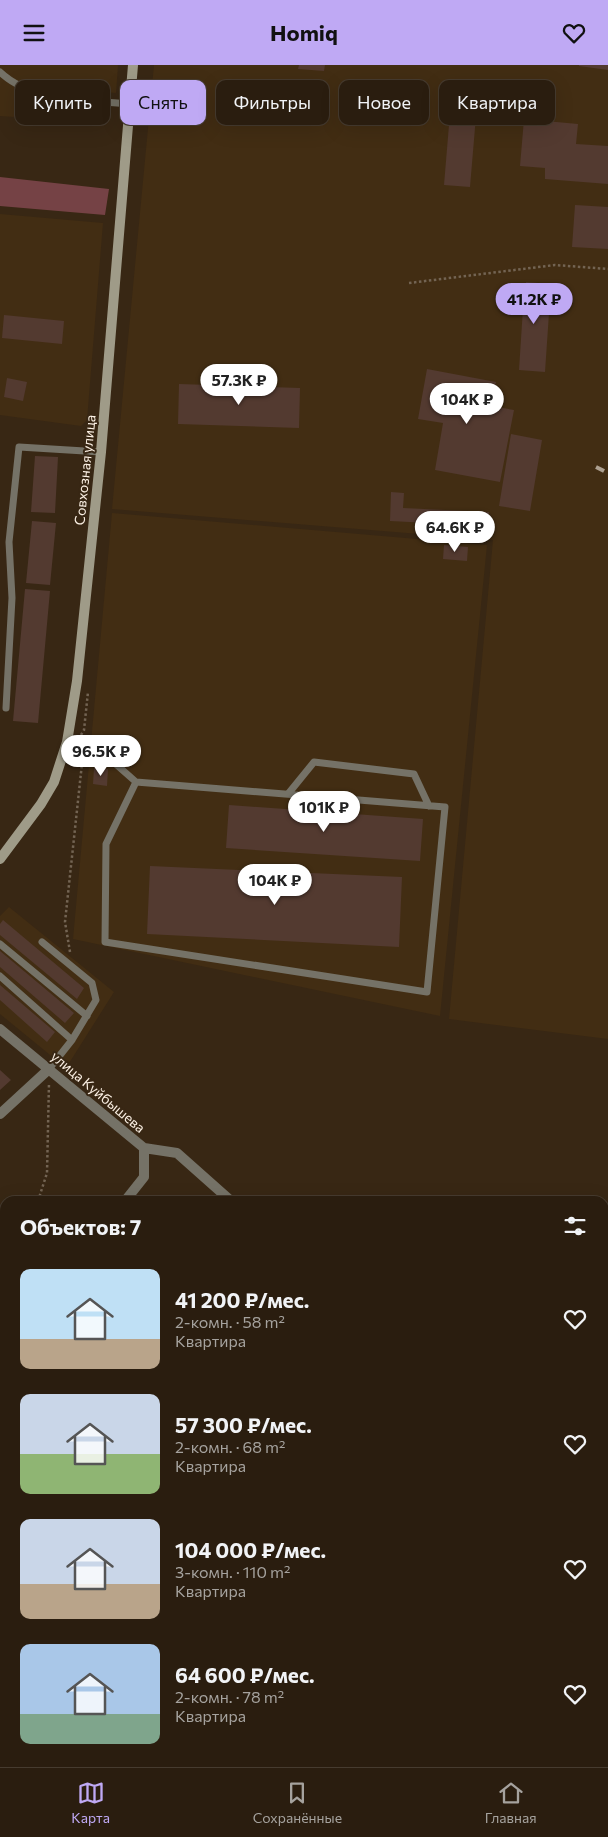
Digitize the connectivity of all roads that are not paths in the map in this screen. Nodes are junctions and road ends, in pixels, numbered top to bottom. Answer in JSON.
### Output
{"nodes":[{"id":1,"x":133,"y":65,"type":"edge"},
{"id":2,"x":0,"y":72,"type":"edge"},
{"id":3,"x":132,"y":80,"type":"edge"},
{"id":4,"x":120,"y":103,"type":"edge"},
{"id":5,"x":128,"y":125,"type":"edge"},
{"id":6,"x":101,"y":452,"type":"junction"},
{"id":7,"x":6,"y":708,"type":"dead end"},
{"id":8,"x":67,"y":742,"type":"junction"},
{"id":9,"x":136,"y":782,"type":"junction"},
{"id":10,"x":288,"y":794,"type":"junction"},
{"id":11,"x":429,"y":805,"type":"junction"},
{"id":12,"x":1,"y":855,"type":"edge"},
{"id":13,"x":42,"y":942,"type":"dead end"},
{"id":14,"x":0,"y":944,"type":"edge"},
{"id":15,"x":0,"y":977,"type":"edge"},
{"id":16,"x":86,"y":1015,"type":"junction"},
{"id":17,"x":0,"y":1029,"type":"edge"},
{"id":18,"x":72,"y":1040,"type":"junction"},
{"id":19,"x":49,"y":1069,"type":"junction"},
{"id":20,"x":0,"y":1114,"type":"edge"},
{"id":21,"x":144,"y":1148,"type":"junction"},
{"id":22,"x":129,"y":1196,"type":"edge"},
{"id":23,"x":225,"y":1196,"type":"edge"}],
"edges":[{"from":1,"to":3,"type":"street","name":"Совхозная улица"},
{"from":2,"to":4,"type":"lane"},
{"from":5,"to":6,"type":"street","name":"Совхозная улица"},
{"from":6,"to":7,"type":"lane"},
{"from":6,"to":8,"type":"street","name":"Совхозная улица"},
{"from":8,"to":9,"type":"lane"},
{"from":8,"to":12,"type":"street","name":"Совхозная улица"},
{"from":9,"to":10,"type":"lane"},
{"from":9,"to":11,"type":"lane"},
{"from":10,"to":11,"type":"lane"},
{"from":10,"to":11,"type":"lane"},
{"from":13,"to":16,"type":"lane"},
{"from":14,"to":16,"type":"lane"},
{"from":15,"to":18,"type":"lane"},
{"from":16,"to":18,"type":"lane"},
{"from":17,"to":19,"type":"street","name":"улица Куйбышева"},
{"from":18,"to":19,"type":"lane"},
{"from":19,"to":20,"type":"street"},
{"from":19,"to":21,"type":"street","name":"улица Куйбышева"},
{"from":21,"to":22,"type":"street"},
{"from":21,"to":23,"type":"street","name":"улица Куйбышева"}]}
